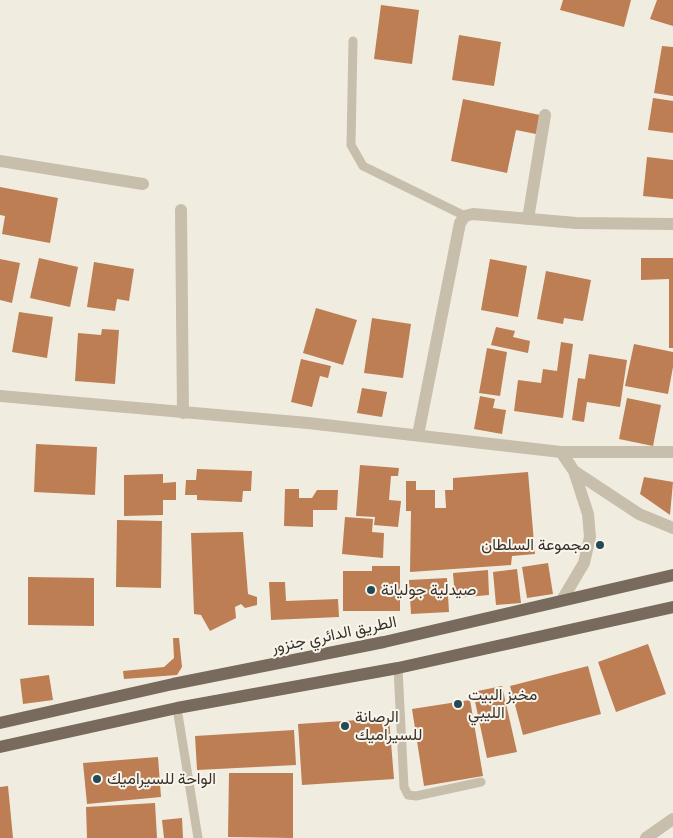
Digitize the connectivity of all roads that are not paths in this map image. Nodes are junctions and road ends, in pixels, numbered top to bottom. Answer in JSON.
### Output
{"nodes":[{"id":1,"x":353,"y":42,"type":"dead end"},
{"id":2,"x":545,"y":115,"type":"dead end"},
{"id":3,"x":0,"y":161,"type":"edge"},
{"id":4,"x":142,"y":184,"type":"dead end"},
{"id":5,"x":180,"y":210,"type":"dead end"},
{"id":6,"x":465,"y":216,"type":"junction"},
{"id":7,"x":528,"y":219,"type":"junction"},
{"id":8,"x":673,"y":224,"type":"edge"},
{"id":9,"x":0,"y":396,"type":"edge"},
{"id":10,"x":183,"y":413,"type":"junction"},
{"id":11,"x":418,"y":435,"type":"junction"},
{"id":12,"x":561,"y":452,"type":"junction"},
{"id":13,"x":673,"y":452,"type":"edge"},
{"id":14,"x":574,"y":471,"type":"junction"},
{"id":15,"x":673,"y":528,"type":"edge"},
{"id":16,"x":673,"y":575,"type":"edge"},
{"id":17,"x":562,"y":600,"type":"junction"},
{"id":18,"x":673,"y":607,"type":"edge"},
{"id":19,"x":398,"y":668,"type":"junction"},
{"id":20,"x":177,"y":708,"type":"junction"},
{"id":21,"x":0,"y":723,"type":"edge"},
{"id":22,"x":0,"y":747,"type":"edge"},
{"id":23,"x":481,"y":782,"type":"dead end"},
{"id":24,"x":673,"y":819,"type":"edge"},
{"id":25,"x":198,"y":838,"type":"edge"},
{"id":26,"x":646,"y":838,"type":"edge"}],
"edges":[{"from":1,"to":6,"type":"lane"},
{"from":2,"to":7,"type":"street"},
{"from":3,"to":4,"type":"street"},
{"from":5,"to":10,"type":"street"},
{"from":6,"to":7,"type":"street"},
{"from":6,"to":11,"type":"street"},
{"from":7,"to":8,"type":"street"},
{"from":9,"to":10,"type":"street"},
{"from":10,"to":11,"type":"street"},
{"from":11,"to":12,"type":"street"},
{"from":12,"to":13,"type":"street"},
{"from":12,"to":14,"type":"street"},
{"from":14,"to":15,"type":"street"},
{"from":14,"to":17,"type":"street"},
{"from":16,"to":17,"type":"main road","name":"الطريق الدائري جنزور"},
{"from":17,"to":21,"type":"main road","name":"الطريق الدائري جنزور"},
{"from":18,"to":19,"type":"main road"},
{"from":19,"to":20,"type":"main road"},
{"from":19,"to":23,"type":"lane"},
{"from":20,"to":22,"type":"main road"},
{"from":20,"to":25,"type":"lane"},
{"from":24,"to":26,"type":"street"}]}
